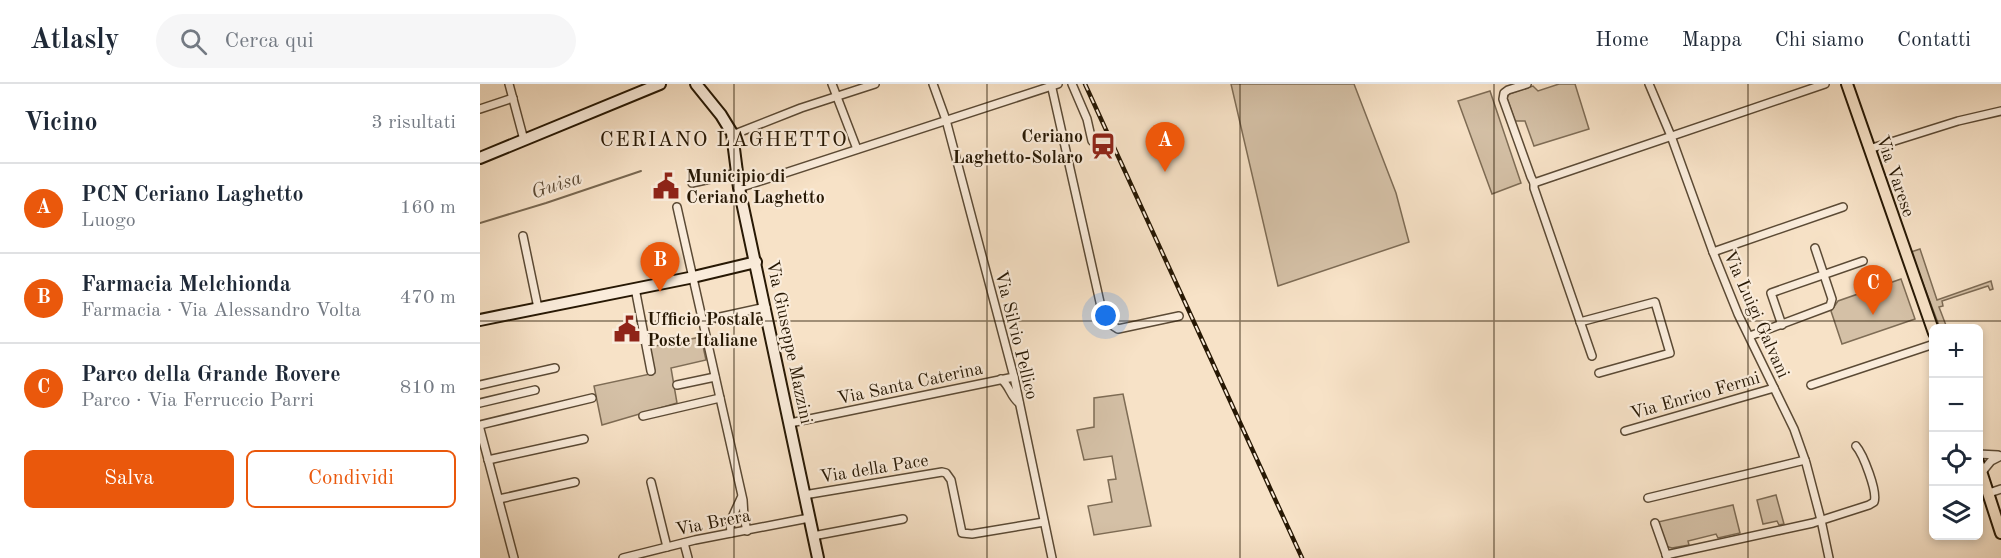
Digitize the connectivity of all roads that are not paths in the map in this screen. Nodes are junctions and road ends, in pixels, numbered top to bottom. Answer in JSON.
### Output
{"nodes":[{"id":1,"x":509,"y":84,"type":"edge"},
{"id":2,"x":660,"y":84,"type":"edge"},
{"id":3,"x":696,"y":84,"type":"edge"},
{"id":4,"x":832,"y":84,"type":"edge"},
{"id":5,"x":875,"y":84,"type":"edge"},
{"id":6,"x":933,"y":84,"type":"edge"},
{"id":7,"x":1072,"y":84,"type":"edge"},
{"id":8,"x":1527,"y":84,"type":"edge"},
{"id":9,"x":1649,"y":84,"type":"edge"},
{"id":10,"x":1825,"y":84,"type":"edge"},
{"id":11,"x":1847,"y":84,"type":"edge"},
{"id":12,"x":1053,"y":85,"type":"edge"},
{"id":13,"x":648,"y":86,"type":"edge"},
{"id":14,"x":513,"y":98,"type":"junction"},
{"id":15,"x":837,"y":98,"type":"junction"},
{"id":16,"x":480,"y":109,"type":"edge"},
{"id":17,"x":2001,"y":111,"type":"edge"},
{"id":18,"x":1987,"y":114,"type":"junction"},
{"id":19,"x":2001,"y":117,"type":"edge"},
{"id":20,"x":946,"y":120,"type":"junction"},
{"id":21,"x":732,"y":133,"type":"junction"},
{"id":22,"x":1671,"y":136,"type":"junction"},
{"id":23,"x":524,"y":140,"type":"junction"},
{"id":24,"x":1092,"y":141,"type":"dead end"},
{"id":25,"x":857,"y":149,"type":"junction"},
{"id":26,"x":1869,"y":149,"type":"junction"},
{"id":27,"x":480,"y":158,"type":"edge"},
{"id":28,"x":737,"y":172,"type":"junction"},
{"id":29,"x":692,"y":183,"type":"dead end"},
{"id":30,"x":1534,"y":183,"type":"junction"},
{"id":31,"x":740,"y":188,"type":"junction"},
{"id":32,"x":677,"y":207,"type":"dead end"},
{"id":33,"x":1843,"y":207,"type":"dead end"},
{"id":34,"x":523,"y":236,"type":"dead end"},
{"id":35,"x":1815,"y":248,"type":"dead end"},
{"id":36,"x":1713,"y":252,"type":"junction"},
{"id":37,"x":1863,"y":261,"type":"dead end"},
{"id":38,"x":756,"y":262,"type":"junction"},
{"id":39,"x":1823,"y":274,"type":"junction"},
{"id":40,"x":694,"y":277,"type":"junction"},
{"id":41,"x":635,"y":288,"type":"junction"},
{"id":42,"x":766,"y":307,"type":"junction"},
{"id":43,"x":538,"y":308,"type":"junction"},
{"id":44,"x":1179,"y":316,"type":"dead end"},
{"id":45,"x":480,"y":320,"type":"edge"},
{"id":46,"x":702,"y":321,"type":"junction"},
{"id":47,"x":1580,"y":322,"type":"junction"},
{"id":48,"x":1932,"y":324,"type":"edge"},
{"id":49,"x":1782,"y":325,"type":"junction"},
{"id":50,"x":1750,"y":336,"type":"junction"},
{"id":51,"x":1929,"y":346,"type":"edge"},
{"id":52,"x":1592,"y":356,"type":"dead end"},
{"id":53,"x":555,"y":368,"type":"dead end"},
{"id":54,"x":651,"y":371,"type":"dead end"},
{"id":55,"x":1599,"y":373,"type":"dead end"},
{"id":56,"x":715,"y":377,"type":"junction"},
{"id":57,"x":1014,"y":377,"type":"junction"},
{"id":58,"x":1001,"y":379,"type":"junction"},
{"id":59,"x":480,"y":385,"type":"edge"},
{"id":60,"x":677,"y":385,"type":"dead end"},
{"id":61,"x":1811,"y":385,"type":"dead end"},
{"id":62,"x":1774,"y":388,"type":"junction"},
{"id":63,"x":536,"y":390,"type":"dead end"},
{"id":64,"x":592,"y":398,"type":"dead end"},
{"id":65,"x":720,"y":398,"type":"junction"},
{"id":66,"x":480,"y":403,"type":"edge"},
{"id":67,"x":1019,"y":403,"type":"junction"},
{"id":68,"x":643,"y":416,"type":"dead end"},
{"id":69,"x":790,"y":423,"type":"junction"},
{"id":70,"x":480,"y":427,"type":"edge"},
{"id":71,"x":1625,"y":431,"type":"dead end"},
{"id":72,"x":584,"y":439,"type":"dead end"},
{"id":73,"x":1856,"y":446,"type":"dead end"},
{"id":74,"x":1983,"y":454,"type":"edge"},
{"id":75,"x":2001,"y":455,"type":"edge"},
{"id":76,"x":488,"y":460,"type":"junction"},
{"id":77,"x":1805,"y":460,"type":"junction"},
{"id":78,"x":1983,"y":465,"type":"edge"},
{"id":79,"x":1983,"y":476,"type":"edge"},
{"id":80,"x":575,"y":482,"type":"dead end"},
{"id":81,"x":651,"y":482,"type":"dead end"},
{"id":82,"x":2001,"y":489,"type":"edge"},
{"id":83,"x":1989,"y":493,"type":"junction"},
{"id":84,"x":742,"y":495,"type":"junction"},
{"id":85,"x":804,"y":495,"type":"junction"},
{"id":86,"x":1648,"y":498,"type":"dead end"},
{"id":87,"x":499,"y":499,"type":"junction"},
{"id":88,"x":809,"y":518,"type":"junction"},
{"id":89,"x":903,"y":519,"type":"dead end"},
{"id":90,"x":1821,"y":520,"type":"junction"},
{"id":91,"x":1044,"y":522,"type":"junction"},
{"id":92,"x":1655,"y":523,"type":"dead end"},
{"id":93,"x":747,"y":531,"type":"junction"},
{"id":94,"x":731,"y":533,"type":"junction"},
{"id":95,"x":2001,"y":533,"type":"edge"},
{"id":96,"x":813,"y":536,"type":"junction"},
{"id":97,"x":684,"y":543,"type":"junction"},
{"id":98,"x":667,"y":547,"type":"junction"},
{"id":99,"x":1666,"y":556,"type":"edge"},
{"id":100,"x":514,"y":558,"type":"edge"},
{"id":101,"x":622,"y":558,"type":"edge"},
{"id":102,"x":688,"y":558,"type":"edge"},
{"id":103,"x":818,"y":558,"type":"edge"},
{"id":104,"x":1052,"y":558,"type":"edge"},
{"id":105,"x":1829,"y":558,"type":"edge"}],
"edges":[{"from":1,"to":14,"type":"street"},
{"from":2,"to":13,"type":"street"},
{"from":3,"to":21,"type":"street"},
{"from":4,"to":15,"type":"street"},
{"from":5,"to":15,"type":"street"},
{"from":6,"to":20,"type":"street","name":"Via Silvio Pellico"},
{"from":7,"to":24,"type":"street"},
{"from":8,"to":30,"type":"street"},
{"from":9,"to":22,"type":"street","name":"Via Luigi Galvani"},
{"from":10,"to":22,"type":"street"},
{"from":11,"to":26,"type":"main road","name":"Via Varese"},
{"from":12,"to":20,"type":"street"},
{"from":12,"to":44,"type":"street"},
{"from":13,"to":23,"type":"street"},
{"from":14,"to":16,"type":"street"},
{"from":14,"to":23,"type":"street"},
{"from":15,"to":21,"type":"street"},
{"from":15,"to":25,"type":"street"},
{"from":17,"to":18,"type":"street"},
{"from":18,"to":19,"type":"street"},
{"from":18,"to":26,"type":"street"},
{"from":20,"to":25,"type":"street"},
{"from":20,"to":57,"type":"street","name":"Via Silvio Pellico"},
{"from":21,"to":28,"type":"street","name":"Via Giuseppe Mazzini"},
{"from":22,"to":30,"type":"street"},
{"from":22,"to":36,"type":"street","name":"Via Luigi Galvani"},
{"from":23,"to":27,"type":"street"},
{"from":25,"to":31,"type":"street"},
{"from":26,"to":48,"type":"main road","name":"Via Varese"},
{"from":28,"to":29,"type":"street"},
{"from":28,"to":31,"type":"street","name":"Via Giuseppe Mazzini"},
{"from":30,"to":47,"type":"street"},
{"from":31,"to":38,"type":"street","name":"Via Giuseppe Mazzini"},
{"from":32,"to":40,"type":"street"},
{"from":33,"to":36,"type":"street"},
{"from":34,"to":43,"type":"street"},
{"from":35,"to":39,"type":"street"},
{"from":36,"to":50,"type":"street","name":"Via Luigi Galvani"},
{"from":37,"to":39,"type":"street"},
{"from":38,"to":40,"type":"street"},
{"from":38,"to":42,"type":"street","name":"Via Giuseppe Mazzini"},
{"from":39,"to":49,"type":"street"},
{"from":39,"to":49,"type":"street"},
{"from":40,"to":41,"type":"street"},
{"from":40,"to":46,"type":"street"},
{"from":41,"to":43,"type":"street"},
{"from":41,"to":54,"type":"street"},
{"from":42,"to":46,"type":"street"},
{"from":42,"to":69,"type":"street","name":"Via Giuseppe Mazzini"},
{"from":43,"to":45,"type":"street"},
{"from":46,"to":56,"type":"street"},
{"from":47,"to":52,"type":"street"},
{"from":47,"to":55,"type":"street"},
{"from":49,"to":50,"type":"street"},
{"from":50,"to":62,"type":"street","name":"Via Luigi Galvani"},
{"from":51,"to":61,"type":"street"},
{"from":53,"to":59,"type":"street"},
{"from":56,"to":60,"type":"street"},
{"from":56,"to":65,"type":"street"},
{"from":57,"to":58,"type":"street","name":"Via Santa Caterina"},
{"from":57,"to":67,"type":"street","name":"Via Silvio Pellico"},
{"from":58,"to":67,"type":"street","name":"Via Santa Caterina"},
{"from":58,"to":69,"type":"street","name":"Via Santa Caterina"},
{"from":62,"to":71,"type":"street","name":"Via Enrico Fermi"},
{"from":62,"to":77,"type":"street","name":"Via Luigi Galvani"},
{"from":63,"to":66,"type":"street"},
{"from":64,"to":70,"type":"street"},
{"from":65,"to":68,"type":"street"},
{"from":65,"to":84,"type":"street"},
{"from":67,"to":91,"type":"street","name":"Via Silvio Pellico"},
{"from":69,"to":85,"type":"street","name":"Via Giuseppe Mazzini"},
{"from":70,"to":76,"type":"street"},
{"from":72,"to":76,"type":"street"},
{"from":73,"to":90,"type":"street"},
{"from":74,"to":75,"type":"street"},
{"from":75,"to":78,"type":"street"},
{"from":76,"to":87,"type":"street"},
{"from":77,"to":86,"type":"street"},
{"from":77,"to":90,"type":"street","name":"Via Luigi Galvani"},
{"from":79,"to":83,"type":"main road"},
{"from":80,"to":87,"type":"street"},
{"from":81,"to":98,"type":"street"},
{"from":82,"to":83,"type":"street"},
{"from":83,"to":95,"type":"main road"},
{"from":84,"to":93,"type":"street"},
{"from":84,"to":94,"type":"street"},
{"from":85,"to":88,"type":"street","name":"Via Giuseppe Mazzini"},
{"from":85,"to":91,"type":"street","name":"Via della Pace"},
{"from":87,"to":100,"type":"street"},
{"from":88,"to":93,"type":"street","name":"Via Brera"},
{"from":88,"to":96,"type":"street","name":"Via Giuseppe Mazzini"},
{"from":89,"to":96,"type":"street"},
{"from":90,"to":99,"type":"street"},
{"from":90,"to":105,"type":"street","name":"Via Luigi Galvani"},
{"from":91,"to":104,"type":"street","name":"Via Silvio Pellico"},
{"from":92,"to":99,"type":"street"},
{"from":93,"to":94,"type":"street","name":"Via Brera"},
{"from":94,"to":97,"type":"street","name":"Via Brera"},
{"from":96,"to":103,"type":"street","name":"Via Giuseppe Mazzini"},
{"from":97,"to":98,"type":"street","name":"Via Brera"},
{"from":97,"to":102,"type":"street"},
{"from":98,"to":101,"type":"street","name":"Via Brera"}]}
